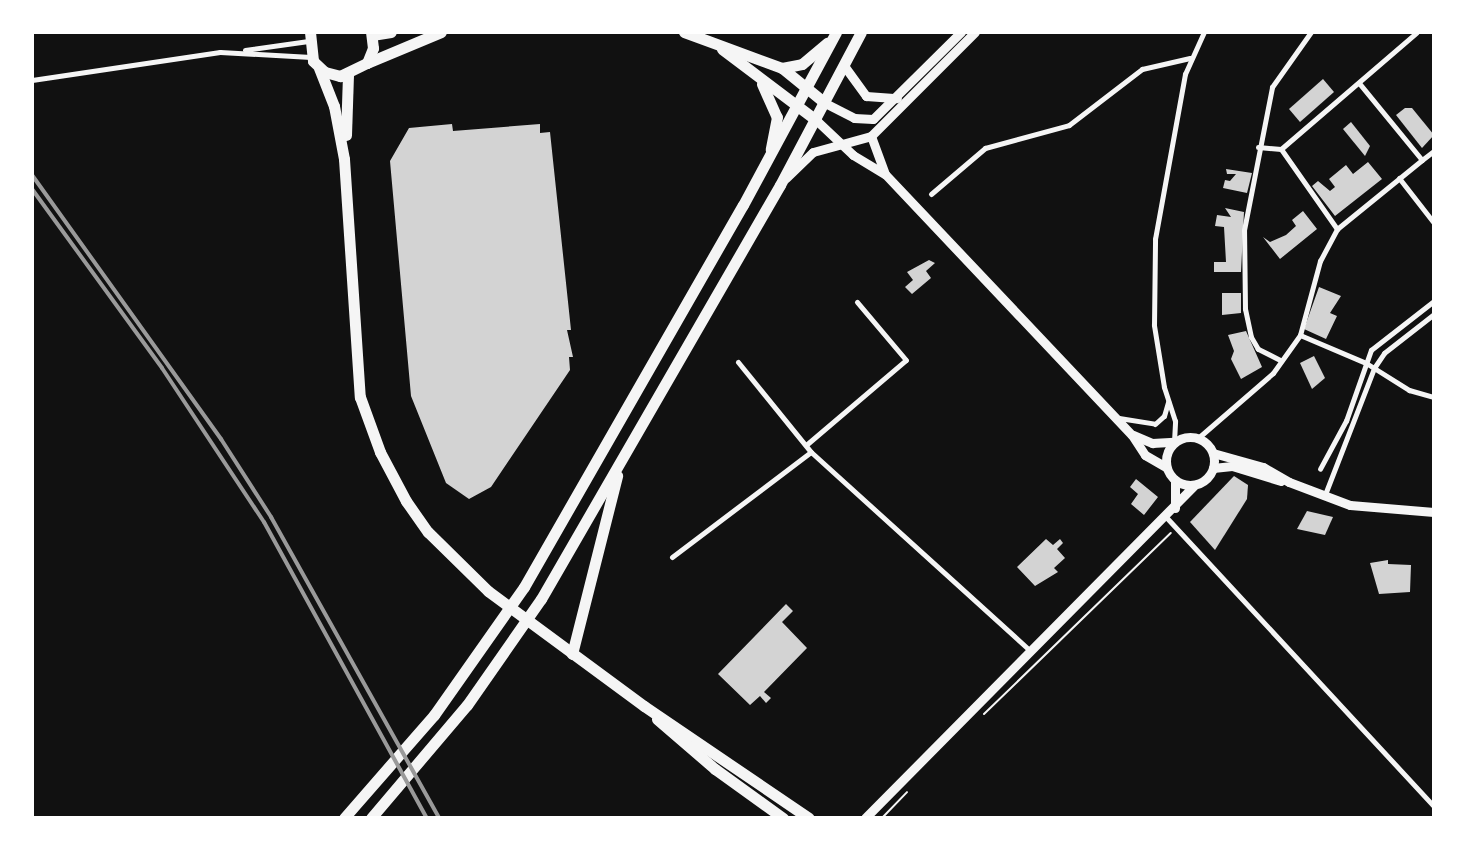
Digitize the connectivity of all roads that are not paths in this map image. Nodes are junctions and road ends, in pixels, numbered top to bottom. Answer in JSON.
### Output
{"nodes":[{"id":1,"x":391,"y":32,"type":"edge"},
{"id":2,"x":441,"y":32,"type":"edge"},
{"id":3,"x":684,"y":32,"type":"edge"},
{"id":4,"x":861,"y":32,"type":"edge"},
{"id":5,"x":961,"y":32,"type":"edge"},
{"id":6,"x":975,"y":32,"type":"edge"},
{"id":7,"x":1204,"y":32,"type":"edge"},
{"id":8,"x":1311,"y":32,"type":"edge"},
{"id":9,"x":1417,"y":32,"type":"edge"},
{"id":10,"x":371,"y":34,"type":"edge"},
{"id":11,"x":836,"y":34,"type":"edge"},
{"id":12,"x":309,"y":37,"type":"edge"},
{"id":13,"x":717,"y":45,"type":"junction"},
{"id":14,"x":240,"y":51,"type":"junction"},
{"id":15,"x":311,"y":58,"type":"junction"},
{"id":16,"x":1190,"y":58,"type":"junction"},
{"id":17,"x":367,"y":64,"type":"junction"},
{"id":18,"x":845,"y":67,"type":"junction"},
{"id":19,"x":319,"y":68,"type":"junction"},
{"id":20,"x":782,"y":68,"type":"junction"},
{"id":21,"x":753,"y":73,"type":"junction"},
{"id":22,"x":348,"y":75,"type":"junction"},
{"id":23,"x":32,"y":80,"type":"edge"},
{"id":24,"x":1358,"y":83,"type":"junction"},
{"id":25,"x":808,"y":88,"type":"junction"},
{"id":26,"x":897,"y":98,"type":"junction"},
{"id":27,"x":825,"y":103,"type":"junction"},
{"id":28,"x":798,"y":107,"type":"junction"},
{"id":29,"x":816,"y":120,"type":"junction"},
{"id":30,"x":871,"y":136,"type":"junction"},
{"id":31,"x":842,"y":144,"type":"junction"},
{"id":32,"x":1258,"y":147,"type":"junction"},
{"id":33,"x":1281,"y":149,"type":"junction"},
{"id":34,"x":1434,"y":151,"type":"edge"},
{"id":35,"x":344,"y":159,"type":"junction"},
{"id":36,"x":769,"y":159,"type":"junction"},
{"id":37,"x":1422,"y":160,"type":"junction"},
{"id":38,"x":885,"y":174,"type":"junction"},
{"id":39,"x":1399,"y":178,"type":"junction"},
{"id":40,"x":780,"y":185,"type":"junction"},
{"id":41,"x":931,"y":194,"type":"dead end"},
{"id":42,"x":1434,"y":223,"type":"edge"},
{"id":43,"x":1337,"y":229,"type":"junction"},
{"id":44,"x":1434,"y":301,"type":"edge"},
{"id":45,"x":857,"y":302,"type":"dead end"},
{"id":46,"x":1434,"y":314,"type":"edge"},
{"id":47,"x":1300,"y":335,"type":"junction"},
{"id":48,"x":1280,"y":360,"type":"junction"},
{"id":49,"x":738,"y":362,"type":"dead end"},
{"id":50,"x":1366,"y":363,"type":"junction"},
{"id":51,"x":1374,"y":368,"type":"junction"},
{"id":52,"x":1434,"y":397,"type":"edge"},
{"id":53,"x":1168,"y":402,"type":"junction"},
{"id":54,"x":1116,"y":418,"type":"junction"},
{"id":55,"x":1132,"y":435,"type":"junction"},
{"id":56,"x":1198,"y":438,"type":"junction"},
{"id":57,"x":1174,"y":442,"type":"junction"},
{"id":58,"x":806,"y":445,"type":"junction"},
{"id":59,"x":811,"y":452,"type":"junction"},
{"id":60,"x":1213,"y":453,"type":"junction"},
{"id":61,"x":618,"y":467,"type":"junction"},
{"id":62,"x":1166,"y":467,"type":"junction"},
{"id":63,"x":1214,"y":468,"type":"junction"},
{"id":64,"x":1320,"y":469,"type":"dead end"},
{"id":65,"x":1174,"y":480,"type":"junction"},
{"id":66,"x":1289,"y":482,"type":"junction"},
{"id":67,"x":1193,"y":486,"type":"junction"},
{"id":68,"x":1324,"y":497,"type":"junction"},
{"id":69,"x":1175,"y":508,"type":"junction"},
{"id":70,"x":1434,"y":512,"type":"edge"},
{"id":71,"x":1166,"y":517,"type":"junction"},
{"id":72,"x":672,"y":557,"type":"dead end"},
{"id":73,"x":1029,"y":650,"type":"junction"},
{"id":74,"x":572,"y":654,"type":"junction"},
{"id":75,"x":644,"y":706,"type":"junction"},
{"id":76,"x":1434,"y":806,"type":"edge"},
{"id":77,"x":344,"y":818,"type":"edge"},
{"id":78,"x":371,"y":818,"type":"edge"},
{"id":79,"x":783,"y":818,"type":"edge"},
{"id":80,"x":809,"y":818,"type":"edge"},
{"id":81,"x":865,"y":818,"type":"edge"}],
"edges":[{"from":1,"to":10,"type":"main road"},
{"from":2,"to":17,"type":"main road"},
{"from":3,"to":13,"type":"main road"},
{"from":4,"to":18,"type":"main road"},
{"from":5,"to":26,"type":"street"},
{"from":6,"to":30,"type":"street"},
{"from":7,"to":16,"type":"street"},
{"from":8,"to":32,"type":"street"},
{"from":9,"to":24,"type":"street"},
{"from":10,"to":17,"type":"main road"},
{"from":11,"to":20,"type":"main road"},
{"from":11,"to":25,"type":"main road"},
{"from":12,"to":14,"type":"street"},
{"from":12,"to":15,"type":"main road"},
{"from":13,"to":20,"type":"main road"},
{"from":13,"to":21,"type":"main road"},
{"from":14,"to":15,"type":"street"},
{"from":14,"to":23,"type":"street"},
{"from":15,"to":19,"type":"main road"},
{"from":16,"to":41,"type":"street"},
{"from":16,"to":53,"type":"street"},
{"from":17,"to":22,"type":"main road"},
{"from":18,"to":26,"type":"street"},
{"from":18,"to":27,"type":"main road"},
{"from":19,"to":22,"type":"main road"},
{"from":19,"to":35,"type":"main road"},
{"from":20,"to":25,"type":"main road"},
{"from":21,"to":28,"type":"main road"},
{"from":21,"to":36,"type":"main road"},
{"from":22,"to":35,"type":"main road"},
{"from":24,"to":33,"type":"street"},
{"from":24,"to":37,"type":"street"},
{"from":25,"to":27,"type":"main road"},
{"from":25,"to":28,"type":"main road"},
{"from":26,"to":27,"type":"street"},
{"from":27,"to":29,"type":"main road"},
{"from":28,"to":29,"type":"main road"},
{"from":28,"to":36,"type":"main road"},
{"from":29,"to":31,"type":"street"},
{"from":29,"to":40,"type":"main road"},
{"from":30,"to":31,"type":"street"},
{"from":30,"to":38,"type":"street"},
{"from":31,"to":38,"type":"street"},
{"from":31,"to":40,"type":"street"},
{"from":32,"to":33,"type":"street"},
{"from":32,"to":48,"type":"street"},
{"from":33,"to":43,"type":"street"},
{"from":34,"to":37,"type":"street"},
{"from":35,"to":74,"type":"main road"},
{"from":36,"to":77,"type":"main road"},
{"from":37,"to":39,"type":"street"},
{"from":38,"to":54,"type":"street"},
{"from":39,"to":42,"type":"street"},
{"from":39,"to":43,"type":"street"},
{"from":40,"to":61,"type":"main road"},
{"from":43,"to":47,"type":"street"},
{"from":44,"to":50,"type":"street"},
{"from":45,"to":58,"type":"street"},
{"from":46,"to":51,"type":"street"},
{"from":47,"to":48,"type":"street"},
{"from":47,"to":50,"type":"street"},
{"from":48,"to":56,"type":"street"},
{"from":49,"to":58,"type":"street"},
{"from":50,"to":51,"type":"street"},
{"from":50,"to":64,"type":"street"},
{"from":51,"to":52,"type":"street"},
{"from":51,"to":68,"type":"street"},
{"from":53,"to":54,"type":"street"},
{"from":53,"to":57,"type":"street"},
{"from":54,"to":55,"type":"street"},
{"from":55,"to":57,"type":"street"},
{"from":55,"to":62,"type":"street"},
{"from":56,"to":57,"type":"street"},
{"from":56,"to":60,"type":"street"},
{"from":57,"to":62,"type":"street"},
{"from":58,"to":59,"type":"street"},
{"from":59,"to":72,"type":"street"},
{"from":59,"to":73,"type":"street"},
{"from":60,"to":63,"type":"street"},
{"from":60,"to":66,"type":"street"},
{"from":61,"to":74,"type":"main road"},
{"from":61,"to":78,"type":"main road"},
{"from":62,"to":65,"type":"street"},
{"from":63,"to":66,"type":"street"},
{"from":63,"to":67,"type":"street"},
{"from":65,"to":67,"type":"street"},
{"from":65,"to":69,"type":"street"},
{"from":66,"to":68,"type":"street"},
{"from":67,"to":69,"type":"street"},
{"from":68,"to":70,"type":"street"},
{"from":69,"to":71,"type":"street"},
{"from":71,"to":73,"type":"street"},
{"from":71,"to":76,"type":"street"},
{"from":73,"to":81,"type":"street"},
{"from":74,"to":75,"type":"main road"},
{"from":75,"to":79,"type":"main road"},
{"from":75,"to":80,"type":"main road"}]}
